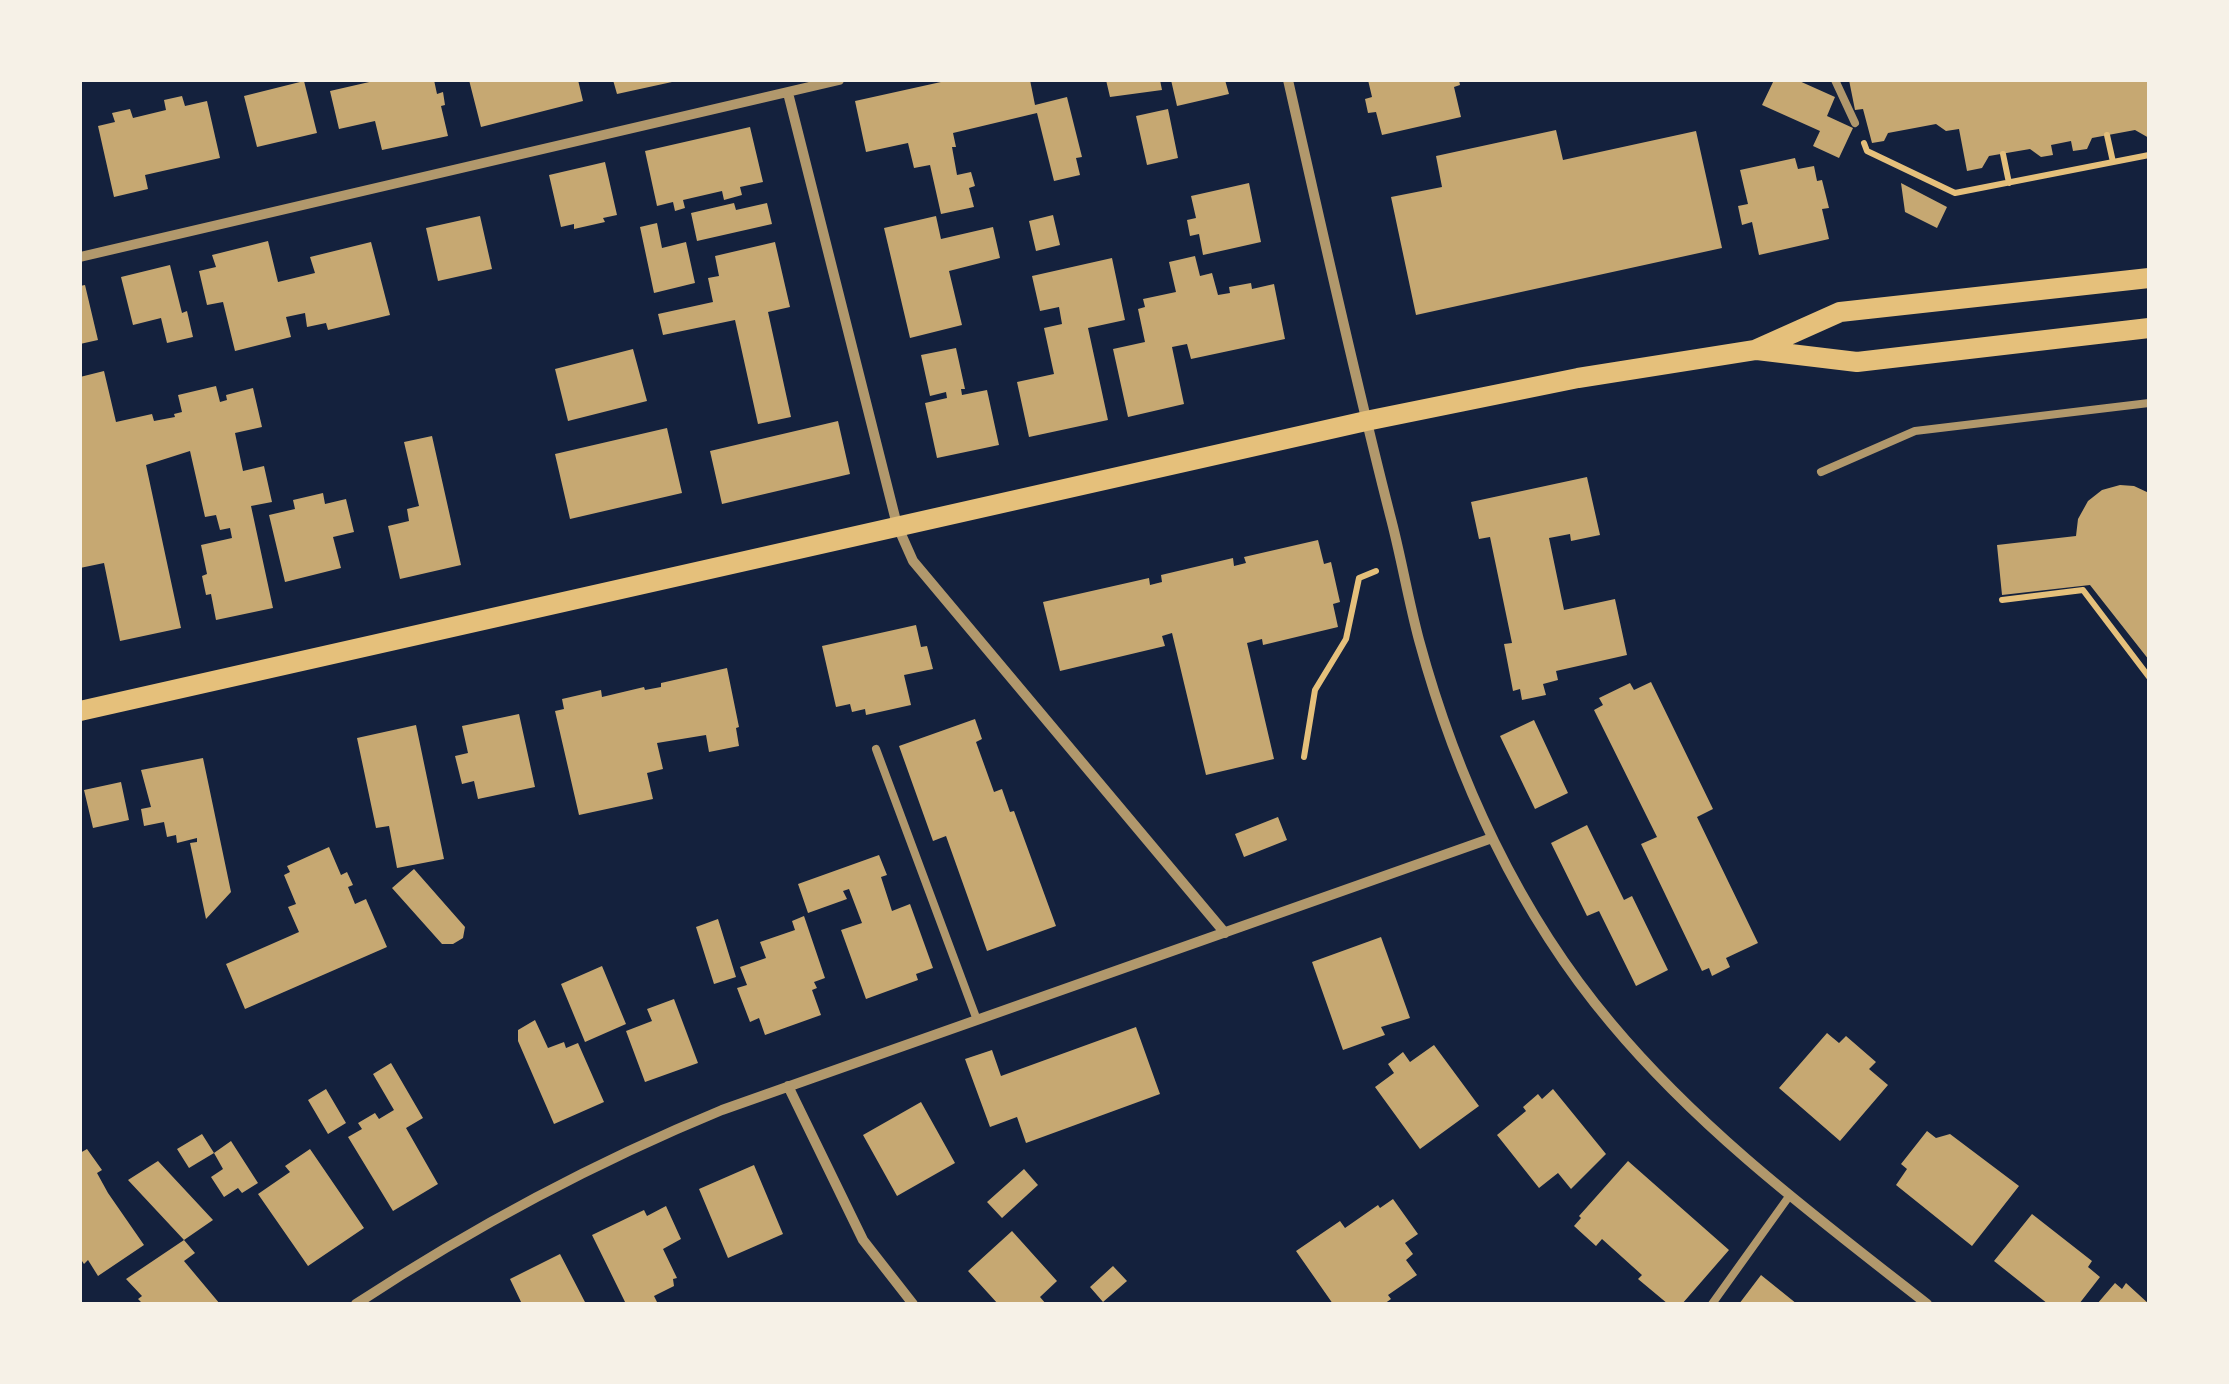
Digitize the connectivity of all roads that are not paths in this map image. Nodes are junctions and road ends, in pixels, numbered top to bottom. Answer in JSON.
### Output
{"nodes":[{"id":1,"x":839,"y":80,"type":"edge"},
{"id":2,"x":1288,"y":80,"type":"edge"},
{"id":3,"x":1835,"y":80,"type":"edge"},
{"id":4,"x":788,"y":93,"type":"junction"},
{"id":5,"x":1855,"y":123,"type":"road end"},
{"id":6,"x":80,"y":257,"type":"edge"},
{"id":7,"x":2149,"y":278,"type":"edge"},
{"id":8,"x":2149,"y":328,"type":"edge"},
{"id":9,"x":1755,"y":350,"type":"junction"},
{"id":10,"x":2149,"y":403,"type":"edge"},
{"id":11,"x":1366,"y":420,"type":"junction"},
{"id":12,"x":1821,"y":472,"type":"dead end"},
{"id":13,"x":897,"y":525,"type":"junction"},
{"id":14,"x":80,"y":711,"type":"edge"},
{"id":15,"x":876,"y":748,"type":"dead end"},
{"id":16,"x":1492,"y":838,"type":"junction"},
{"id":17,"x":1225,"y":933,"type":"junction"},
{"id":18,"x":977,"y":1020,"type":"junction"},
{"id":19,"x":788,"y":1086,"type":"junction"},
{"id":20,"x":1790,"y":1195,"type":"junction"},
{"id":21,"x":356,"y":1304,"type":"edge"},
{"id":22,"x":913,"y":1304,"type":"edge"},
{"id":23,"x":1712,"y":1304,"type":"edge"},
{"id":24,"x":1927,"y":1304,"type":"edge"}],
"edges":[{"from":1,"to":4,"type":"street"},
{"from":2,"to":11,"type":"street"},
{"from":3,"to":5,"type":"lane"},
{"from":4,"to":6,"type":"street"},
{"from":4,"to":13,"type":"street"},
{"from":7,"to":9,"type":"main road"},
{"from":8,"to":9,"type":"main road"},
{"from":9,"to":11,"type":"main road"},
{"from":10,"to":12,"type":"lane"},
{"from":11,"to":13,"type":"main road"},
{"from":11,"to":16,"type":"street"},
{"from":13,"to":14,"type":"main road"},
{"from":13,"to":17,"type":"street"},
{"from":15,"to":18,"type":"lane"},
{"from":16,"to":17,"type":"street"},
{"from":16,"to":20,"type":"street"},
{"from":17,"to":18,"type":"street"},
{"from":18,"to":19,"type":"street"},
{"from":19,"to":21,"type":"street"},
{"from":19,"to":22,"type":"street"},
{"from":20,"to":23,"type":"lane"},
{"from":20,"to":24,"type":"street"}]}
